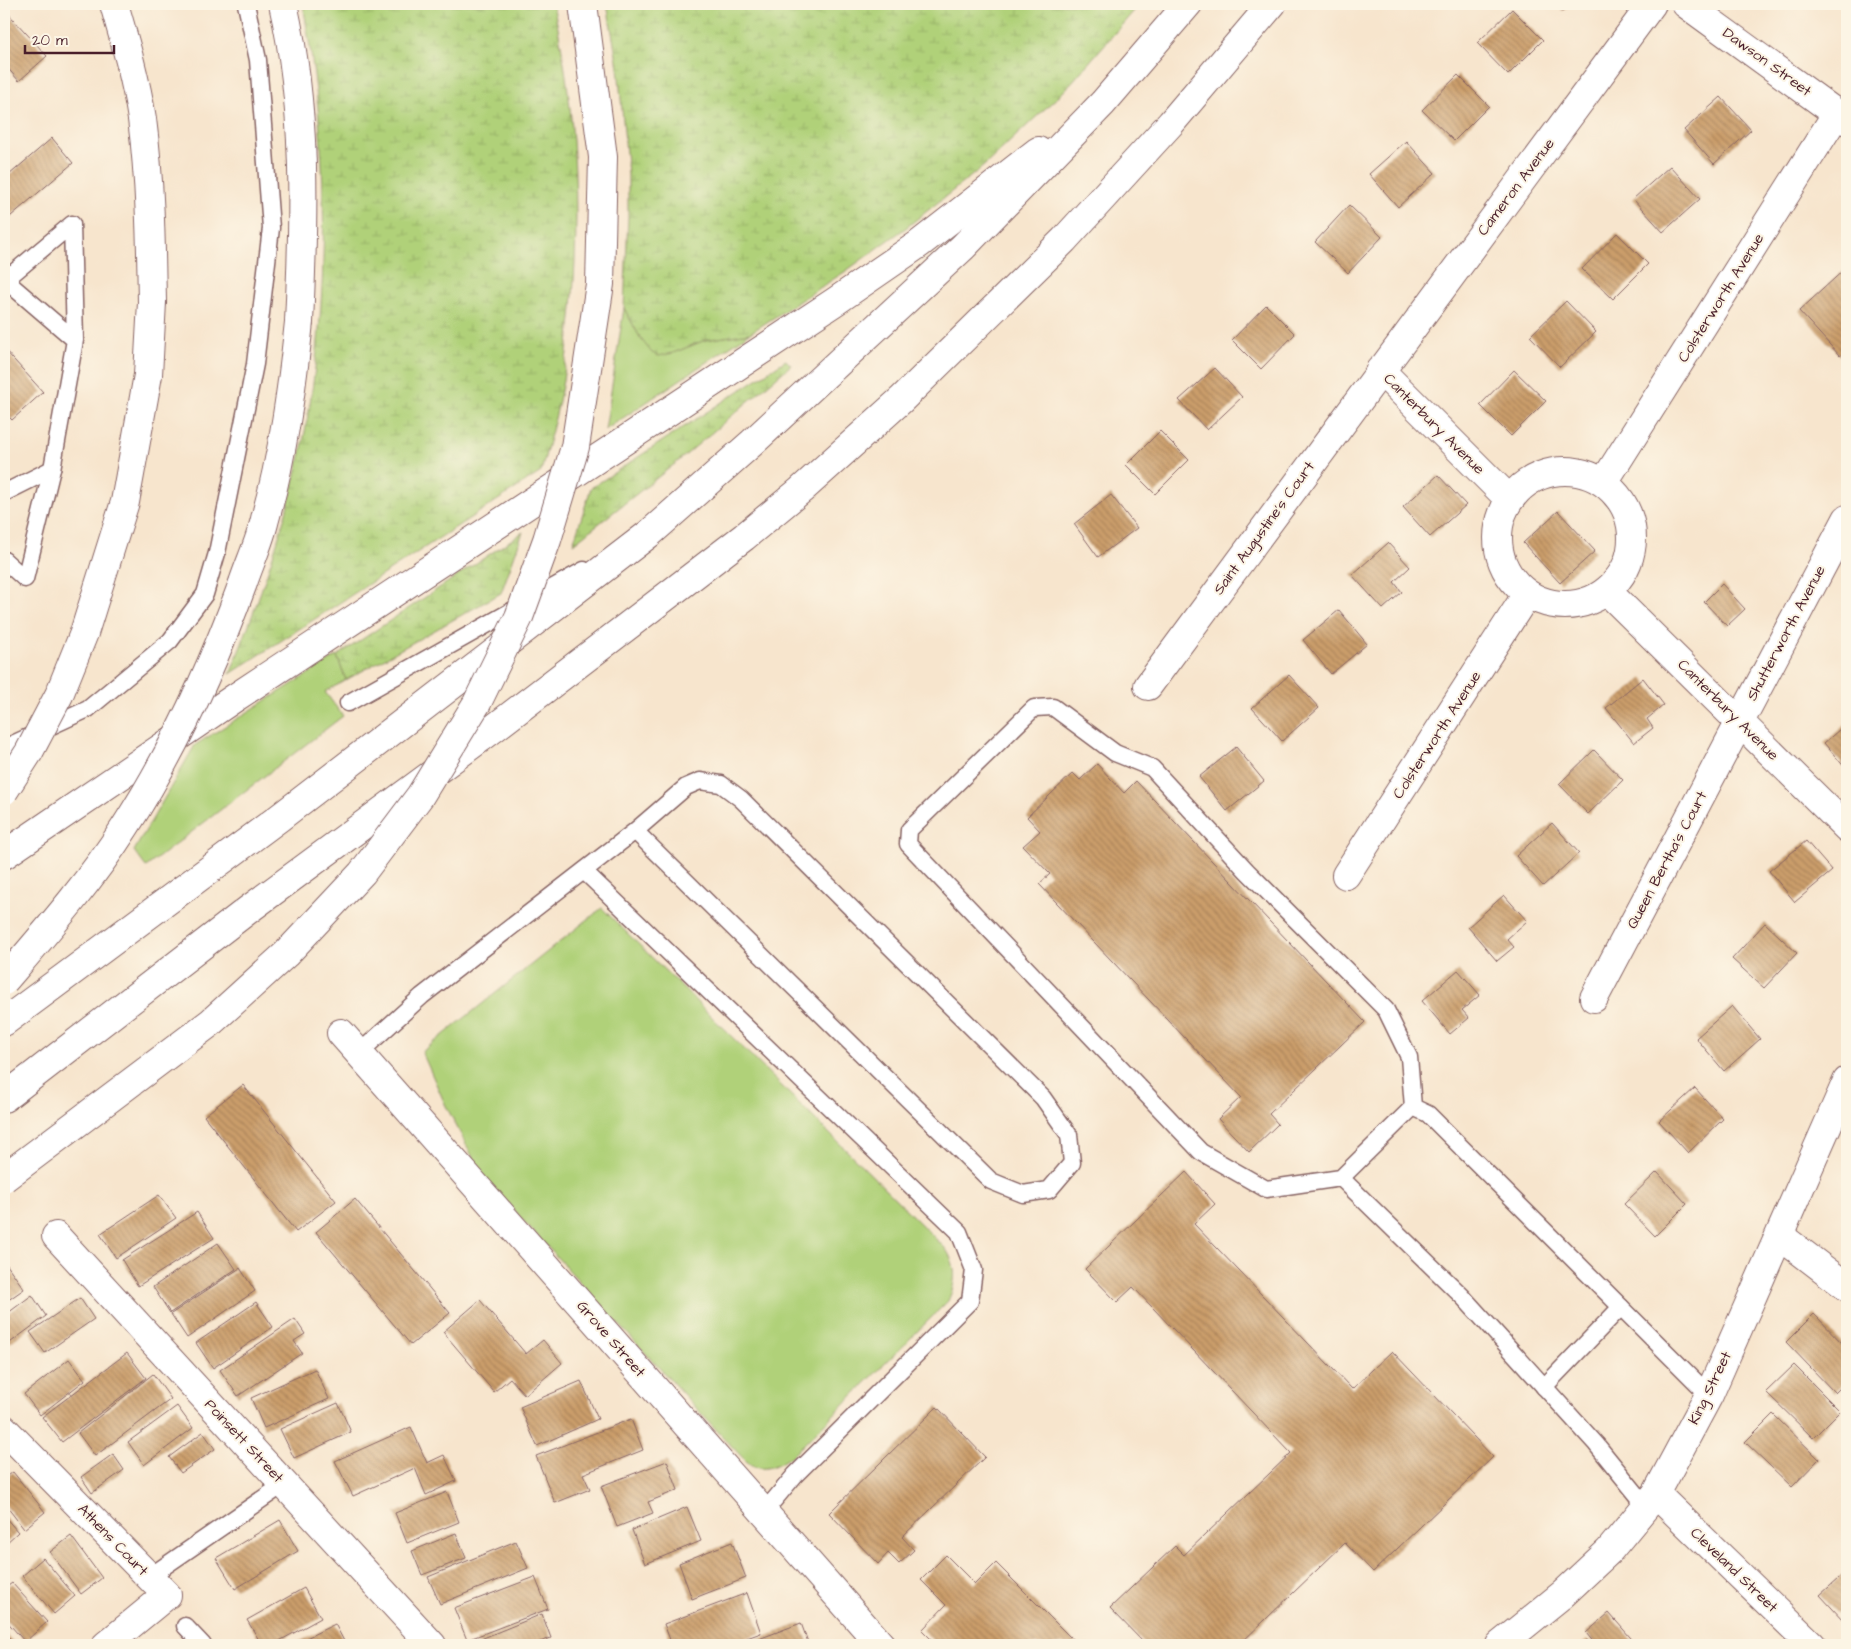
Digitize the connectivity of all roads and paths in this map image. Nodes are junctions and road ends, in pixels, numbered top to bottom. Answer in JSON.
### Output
{"nodes":[{"id":1,"x":114,"y":4,"type":"edge"},
{"id":2,"x":246,"y":4,"type":"edge"},
{"id":3,"x":283,"y":4,"type":"edge"},
{"id":4,"x":582,"y":4,"type":"edge"},
{"id":5,"x":1188,"y":4,"type":"edge"},
{"id":6,"x":1272,"y":4,"type":"edge"},
{"id":7,"x":1652,"y":4,"type":"edge"},
{"id":8,"x":1686,"y":4,"type":"edge"},
{"id":9,"x":1103,"y":103,"type":"junction"},
{"id":10,"x":1842,"y":117,"type":"edge"},
{"id":11,"x":5,"y":279,"type":"edge"},
{"id":12,"x":75,"y":340,"type":"junction"},
{"id":13,"x":1380,"y":370,"type":"junction"},
{"id":14,"x":52,"y":469,"type":"junction"},
{"id":15,"x":1604,"y":482,"type":"junction"},
{"id":16,"x":4,"y":494,"type":"edge"},
{"id":17,"x":1509,"y":499,"type":"junction"},
{"id":18,"x":1847,"y":519,"type":"edge"},
{"id":19,"x":650,"y":534,"type":"junction"},
{"id":20,"x":4,"y":560,"type":"edge"},
{"id":21,"x":1608,"y":592,"type":"junction"},
{"id":22,"x":1527,"y":594,"type":"junction"},
{"id":23,"x":1148,"y":686,"type":"dead end"},
{"id":24,"x":348,"y":703,"type":"dead end"},
{"id":25,"x":1739,"y":721,"type":"junction"},
{"id":26,"x":4,"y":748,"type":"edge"},
{"id":27,"x":4,"y":791,"type":"edge"},
{"id":28,"x":1847,"y":828,"type":"edge"},
{"id":29,"x":635,"y":831,"type":"junction"},
{"id":30,"x":4,"y":855,"type":"edge"},
{"id":31,"x":584,"y":871,"type":"junction"},
{"id":32,"x":1346,"y":875,"type":"dead end"},
{"id":33,"x":4,"y":981,"type":"edge"},
{"id":34,"x":1594,"y":998,"type":"dead end"},
{"id":35,"x":4,"y":1022,"type":"edge"},
{"id":36,"x":340,"y":1033,"type":"dead end"},
{"id":37,"x":358,"y":1054,"type":"junction"},
{"id":38,"x":1847,"y":1081,"type":"edge"},
{"id":39,"x":4,"y":1098,"type":"edge"},
{"id":40,"x":1413,"y":1107,"type":"junction"},
{"id":41,"x":4,"y":1178,"type":"edge"},
{"id":42,"x":1341,"y":1178,"type":"junction"},
{"id":43,"x":56,"y":1236,"type":"dead end"},
{"id":44,"x":1780,"y":1236,"type":"junction"},
{"id":45,"x":1847,"y":1287,"type":"edge"},
{"id":46,"x":1621,"y":1307,"type":"junction"},
{"id":47,"x":1544,"y":1387,"type":"junction"},
{"id":48,"x":1709,"y":1395,"type":"junction"},
{"id":49,"x":4,"y":1429,"type":"edge"},
{"id":50,"x":284,"y":1484,"type":"junction"},
{"id":51,"x":1652,"y":1501,"type":"junction"},
{"id":52,"x":764,"y":1512,"type":"junction"},
{"id":53,"x":149,"y":1577,"type":"junction"},
{"id":54,"x":185,"y":1626,"type":"dead end"},
{"id":55,"x":106,"y":1645,"type":"edge"},
{"id":56,"x":203,"y":1645,"type":"edge"},
{"id":57,"x":432,"y":1645,"type":"edge"},
{"id":58,"x":881,"y":1645,"type":"edge"},
{"id":59,"x":1500,"y":1645,"type":"edge"},
{"id":60,"x":1812,"y":1645,"type":"edge"}],
"edges":[{"from":1,"to":27,"type":"main road","bridge":true},
{"from":2,"to":26,"type":"lane"},
{"from":3,"to":33,"type":"main road","bridge":true},
{"from":4,"to":41,"type":"main road","bridge":true},
{"from":5,"to":9,"type":"main road"},
{"from":6,"to":39,"type":"main road","bridge":true},
{"from":7,"to":13,"type":"main road","name":"Cameron Avenue"},
{"from":8,"to":10,"type":"main road","name":"Dawson Street"},
{"from":9,"to":19,"type":"main road"},
{"from":9,"to":30,"type":"main road"},
{"from":10,"to":15,"type":"main road","name":"Colsterworth Avenue"},
{"from":11,"to":12,"type":"lane"},
{"from":11,"to":12,"type":"lane"},
{"from":12,"to":14,"type":"lane"},
{"from":13,"to":17,"type":"main road","name":"Canterbury Avenue"},
{"from":13,"to":23,"type":"main road","name":"Saint Augustine's Court"},
{"from":14,"to":16,"type":"lane"},
{"from":14,"to":20,"type":"lane"},
{"from":15,"to":17,"type":"main road"},
{"from":15,"to":21,"type":"main road"},
{"from":17,"to":22,"type":"main road"},
{"from":18,"to":25,"type":"main road","name":"Shutterworth Avenue"},
{"from":19,"to":24,"type":"lane"},
{"from":19,"to":35,"type":"main road","bridge":true},
{"from":21,"to":22,"type":"main road"},
{"from":21,"to":25,"type":"main road","name":"Canterbury Avenue"},
{"from":22,"to":32,"type":"main road","name":"Colsterworth Avenue"},
{"from":25,"to":28,"type":"main road","name":"Canterbury Avenue"},
{"from":25,"to":34,"type":"main road","name":"Queen Bertha's Court"},
{"from":29,"to":29,"type":"lane"},
{"from":29,"to":31,"type":"lane"},
{"from":31,"to":37,"type":"lane"},
{"from":31,"to":52,"type":"lane"},
{"from":36,"to":37,"type":"main road","name":"Grove Street"},
{"from":37,"to":52,"type":"main road","name":"Grove Street"},
{"from":38,"to":44,"type":"main road","name":"King Street"},
{"from":40,"to":42,"type":"lane"},
{"from":40,"to":42,"type":"lane"},
{"from":40,"to":46,"type":"lane"},
{"from":42,"to":47,"type":"lane"},
{"from":43,"to":50,"type":"main road","name":"Poinsett Street"},
{"from":44,"to":45,"type":"main road"},
{"from":44,"to":48,"type":"main road","name":"King Street"},
{"from":46,"to":47,"type":"lane"},
{"from":46,"to":48,"type":"lane"},
{"from":47,"to":51,"type":"lane"},
{"from":48,"to":51,"type":"main road","name":"King Street"},
{"from":49,"to":53,"type":"main road","name":"Athens Court"},
{"from":50,"to":53,"type":"lane"},
{"from":50,"to":57,"type":"main road","name":"Poinsett Street"},
{"from":51,"to":59,"type":"main road","name":"King Street"},
{"from":51,"to":60,"type":"main road","name":"Cleveland Street"},
{"from":52,"to":58,"type":"main road","name":"Grove Street"},
{"from":53,"to":55,"type":"main road","name":"Athens Court"},
{"from":54,"to":56,"type":"lane"}]}
